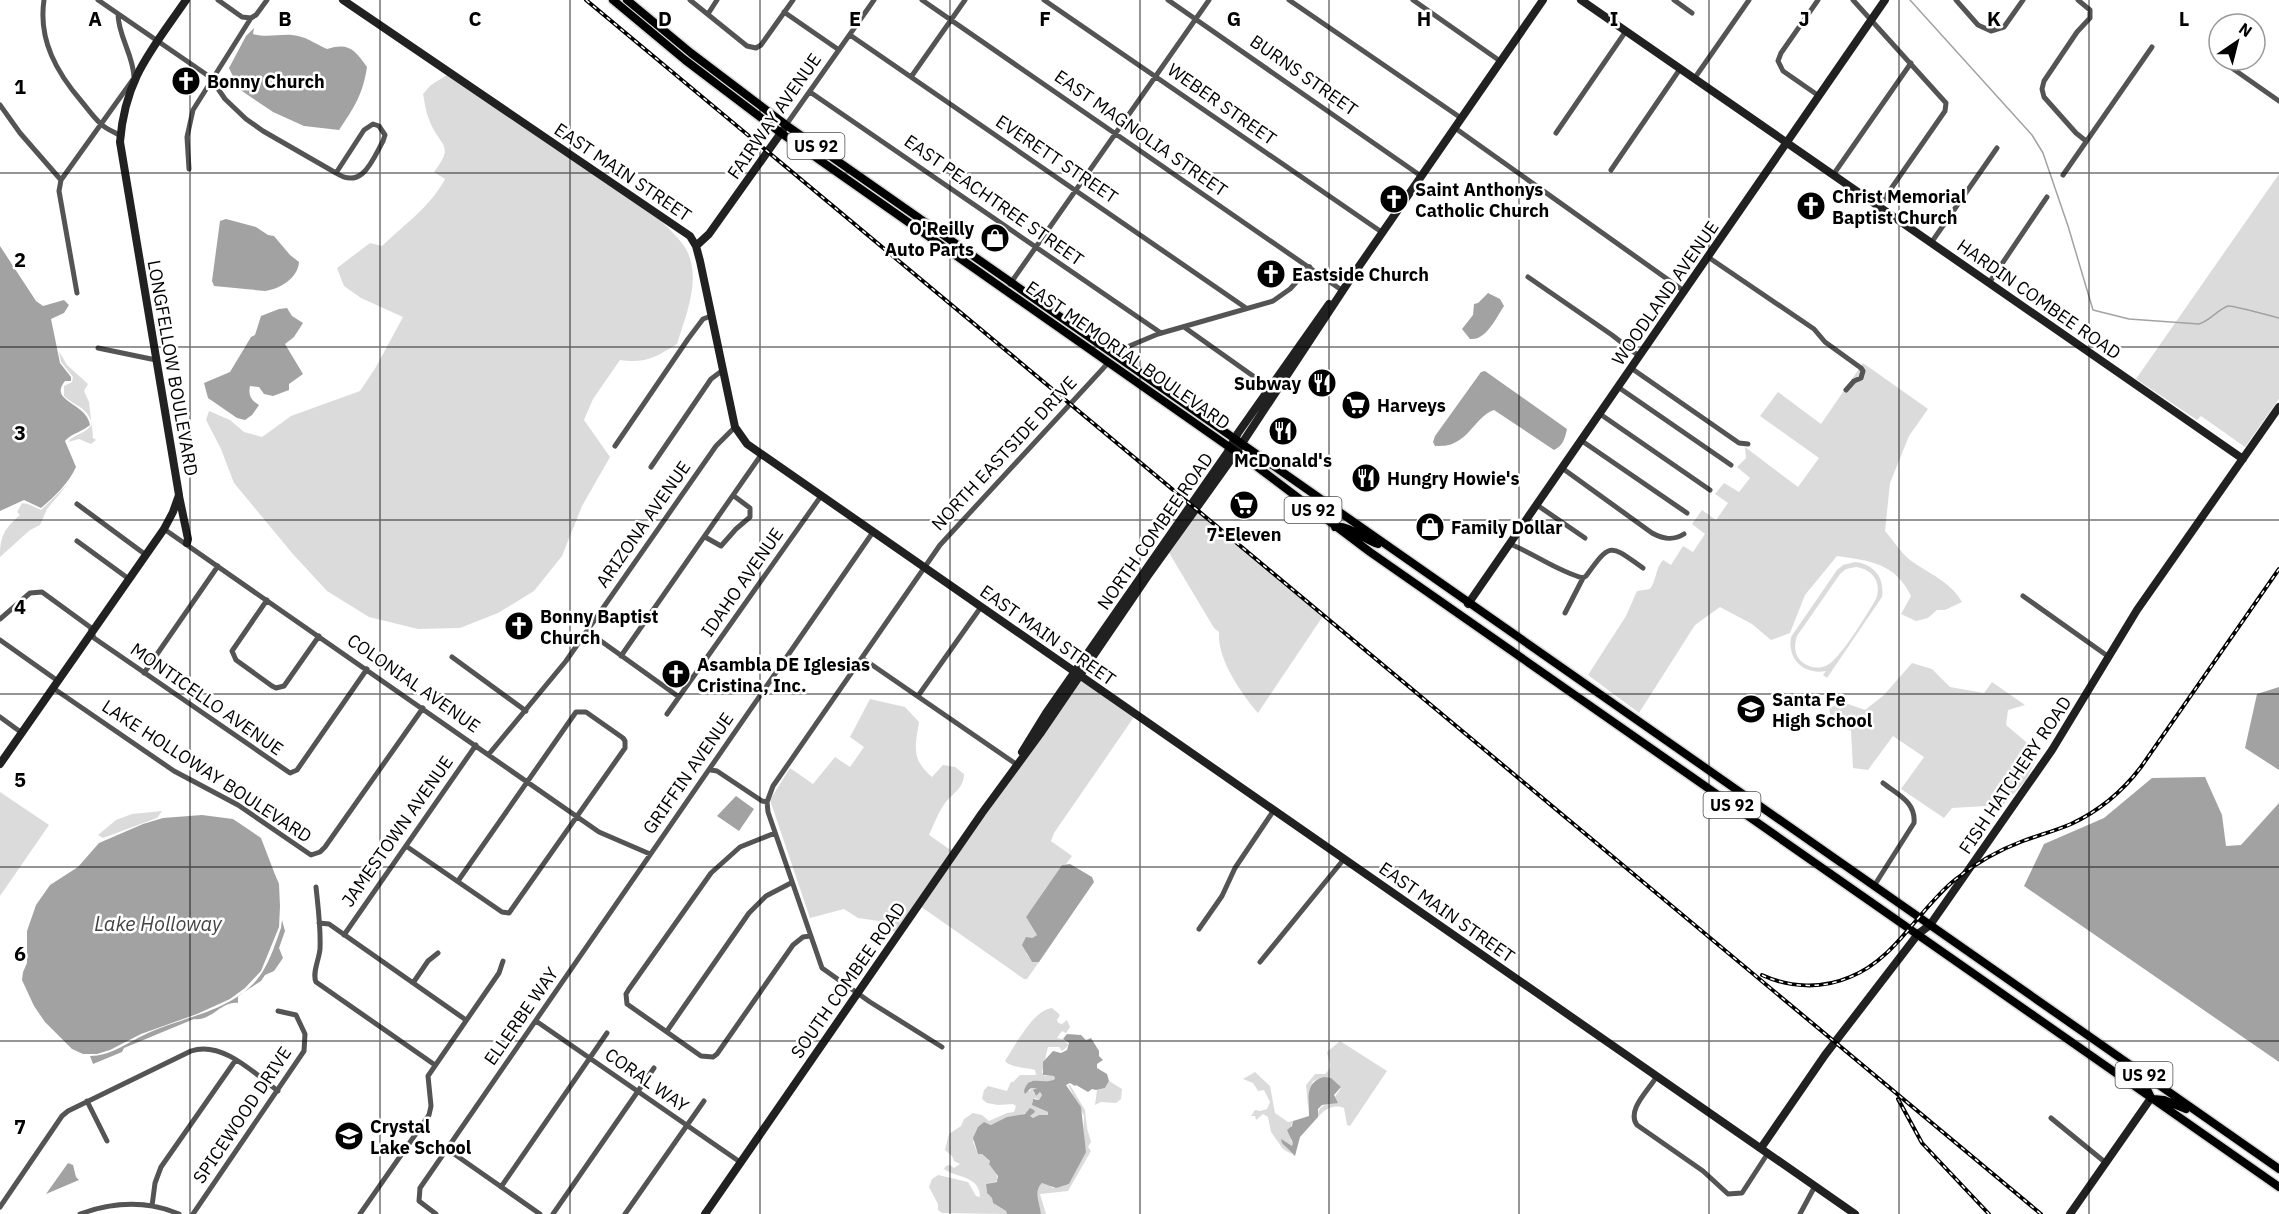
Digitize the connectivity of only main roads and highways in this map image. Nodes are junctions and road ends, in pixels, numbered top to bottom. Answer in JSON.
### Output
{"nodes":[{"id":1,"x":186,"y":0,"type":"edge"},
{"id":2,"x":343,"y":0,"type":"edge"},
{"id":3,"x":613,"y":0,"type":"edge"},
{"id":4,"x":627,"y":0,"type":"edge"},
{"id":5,"x":1543,"y":0,"type":"edge"},
{"id":6,"x":1581,"y":0,"type":"edge"},
{"id":7,"x":1885,"y":0,"type":"edge"},
{"id":8,"x":355,"y":3,"type":"edge"},
{"id":9,"x":688,"y":57,"type":"junction"},
{"id":10,"x":784,"y":129,"type":"junction"},
{"id":11,"x":1786,"y":143,"type":"junction"},
{"id":12,"x":696,"y":246,"type":"junction"},
{"id":13,"x":1009,"y":286,"type":"junction"},
{"id":14,"x":1343,"y":291,"type":"junction"},
{"id":15,"x":1112,"y":358,"type":"junction"},
{"id":16,"x":2279,"y":407,"type":"edge"},
{"id":17,"x":1238,"y":441,"type":"junction"},
{"id":18,"x":1233,"y":450,"type":"junction"},
{"id":19,"x":2243,"y":459,"type":"junction"},
{"id":20,"x":179,"y":495,"type":"junction"},
{"id":21,"x":1335,"y":527,"type":"junction"},
{"id":22,"x":187,"y":543,"type":"road end"},
{"id":23,"x":1388,"y":547,"type":"junction"},
{"id":24,"x":1420,"y":586,"type":"junction"},
{"id":25,"x":1468,"y":604,"type":"junction"},
{"id":26,"x":1491,"y":636,"type":"junction"},
{"id":27,"x":1078,"y":674,"type":"junction"},
{"id":28,"x":1639,"y":723,"type":"junction"},
{"id":29,"x":1648,"y":746,"type":"junction"},
{"id":30,"x":1672,"y":746,"type":"junction"},
{"id":31,"x":0,"y":764,"type":"edge"},
{"id":32,"x":1677,"y":766,"type":"junction"},
{"id":33,"x":1930,"y":925,"type":"junction"},
{"id":34,"x":1918,"y":934,"type":"junction"},
{"id":35,"x":2022,"y":991,"type":"junction"},
{"id":36,"x":2015,"y":1002,"type":"junction"},
{"id":37,"x":2102,"y":1046,"type":"junction"},
{"id":38,"x":2151,"y":1098,"type":"junction"},
{"id":39,"x":2205,"y":1118,"type":"junction"},
{"id":40,"x":1764,"y":1151,"type":"junction"},
{"id":41,"x":2279,"y":1169,"type":"edge"},
{"id":42,"x":2279,"y":1187,"type":"edge"},
{"id":43,"x":705,"y":1214,"type":"edge"},
{"id":44,"x":1855,"y":1214,"type":"edge"},
{"id":45,"x":2070,"y":1214,"type":"edge"}],
"edges":[{"from":1,"to":20,"type":"main road","name":"LONGFELLOW BOULEVARD"},
{"from":2,"to":8,"type":"main road","name":"EAST MAIN STREET"},
{"from":3,"to":9,"type":"main road","number":"US 92"},
{"from":4,"to":9,"type":"main road","number":"US 92"},
{"from":5,"to":14,"type":"main road","name":"NORTH COMBEE ROAD"},
{"from":6,"to":11,"type":"main road","name":"HARDIN COMBEE ROAD"},
{"from":7,"to":11,"type":"main road","name":"WOODLAND AVENUE"},
{"from":8,"to":12,"type":"main road","name":"EAST MAIN STREET"},
{"from":9,"to":10,"type":"main road","number":"US 92"},
{"from":10,"to":12,"type":"main road","name":"FAIRWAY AVENUE"},
{"from":10,"to":13,"type":"main road","number":"US 92"},
{"from":11,"to":19,"type":"main road","name":"HARDIN COMBEE ROAD"},
{"from":11,"to":25,"type":"main road","name":"WOODLAND AVENUE"},
{"from":12,"to":27,"type":"main road","name":"EAST MAIN STREET"},
{"from":13,"to":15,"type":"main road","name":"EAST MEMORIAL BOULEVARD","number":"US 92"},
{"from":13,"to":15,"type":"main road","name":"EAST MEMORIAL BOULEVARD","number":"US 92"},
{"from":14,"to":17,"type":"main road","name":"NORTH COMBEE ROAD"},
{"from":14,"to":17,"type":"main road","name":"NORTH COMBEE ROAD"},
{"from":15,"to":17,"type":"main road","name":"EAST MEMORIAL BOULEVARD","number":"US 92"},
{"from":15,"to":18,"type":"main road","name":"EAST MEMORIAL BOULEVARD","number":"US 92"},
{"from":16,"to":19,"type":"main road","name":"FISH HATCHERY ROAD"},
{"from":17,"to":18,"type":"main road","name":"NORTH COMBEE ROAD"},
{"from":17,"to":23,"type":"main road","number":"US 92"},
{"from":18,"to":21,"type":"main road","number":"US 92"},
{"from":18,"to":27,"type":"main road","name":"NORTH COMBEE ROAD"},
{"from":19,"to":33,"type":"main road","name":"FISH HATCHERY ROAD"},
{"from":20,"to":22,"type":"main road"},
{"from":20,"to":31,"type":"main road","name":"LONGFELLOW BOULEVARD"},
{"from":21,"to":23,"type":"main road"},
{"from":21,"to":24,"type":"main road","number":"US 92"},
{"from":23,"to":25,"type":"main road","number":"US 92"},
{"from":24,"to":25,"type":"main road"},
{"from":24,"to":26,"type":"main road","number":"US 92"},
{"from":25,"to":26,"type":"main road"},
{"from":25,"to":28,"type":"main road","number":"US 92"},
{"from":26,"to":29,"type":"main road","number":"US 92"},
{"from":27,"to":40,"type":"main road","name":"EAST MAIN STREET"},
{"from":27,"to":43,"type":"main road","name":"SOUTH COMBEE ROAD"},
{"from":28,"to":29,"type":"main road"},
{"from":28,"to":30,"type":"main road","number":"US 92"},
{"from":29,"to":30,"type":"main road"},
{"from":29,"to":32,"type":"main road","number":"US 92"},
{"from":30,"to":32,"type":"main road"},
{"from":30,"to":33,"type":"main road","number":"US 92"},
{"from":32,"to":34,"type":"main road","number":"US 92"},
{"from":33,"to":34,"type":"main road","name":"FISH HATCHERY ROAD"},
{"from":33,"to":35,"type":"main road","number":"US 92"},
{"from":34,"to":36,"type":"main road","number":"US 92"},
{"from":34,"to":40,"type":"main road","name":"FISH HATCHERY ROAD"},
{"from":35,"to":36,"type":"main road"},
{"from":35,"to":37,"type":"main road","number":"US 92"},
{"from":36,"to":38,"type":"main road","number":"US 92"},
{"from":37,"to":38,"type":"main road"},
{"from":37,"to":39,"type":"main road","number":"US 92"},
{"from":38,"to":39,"type":"main road"},
{"from":38,"to":42,"type":"main road","number":"US 92"},
{"from":38,"to":45,"type":"main road"},
{"from":39,"to":41,"type":"main road","number":"US 92"},
{"from":40,"to":44,"type":"main road","name":"EAST MAIN STREET"}]}
